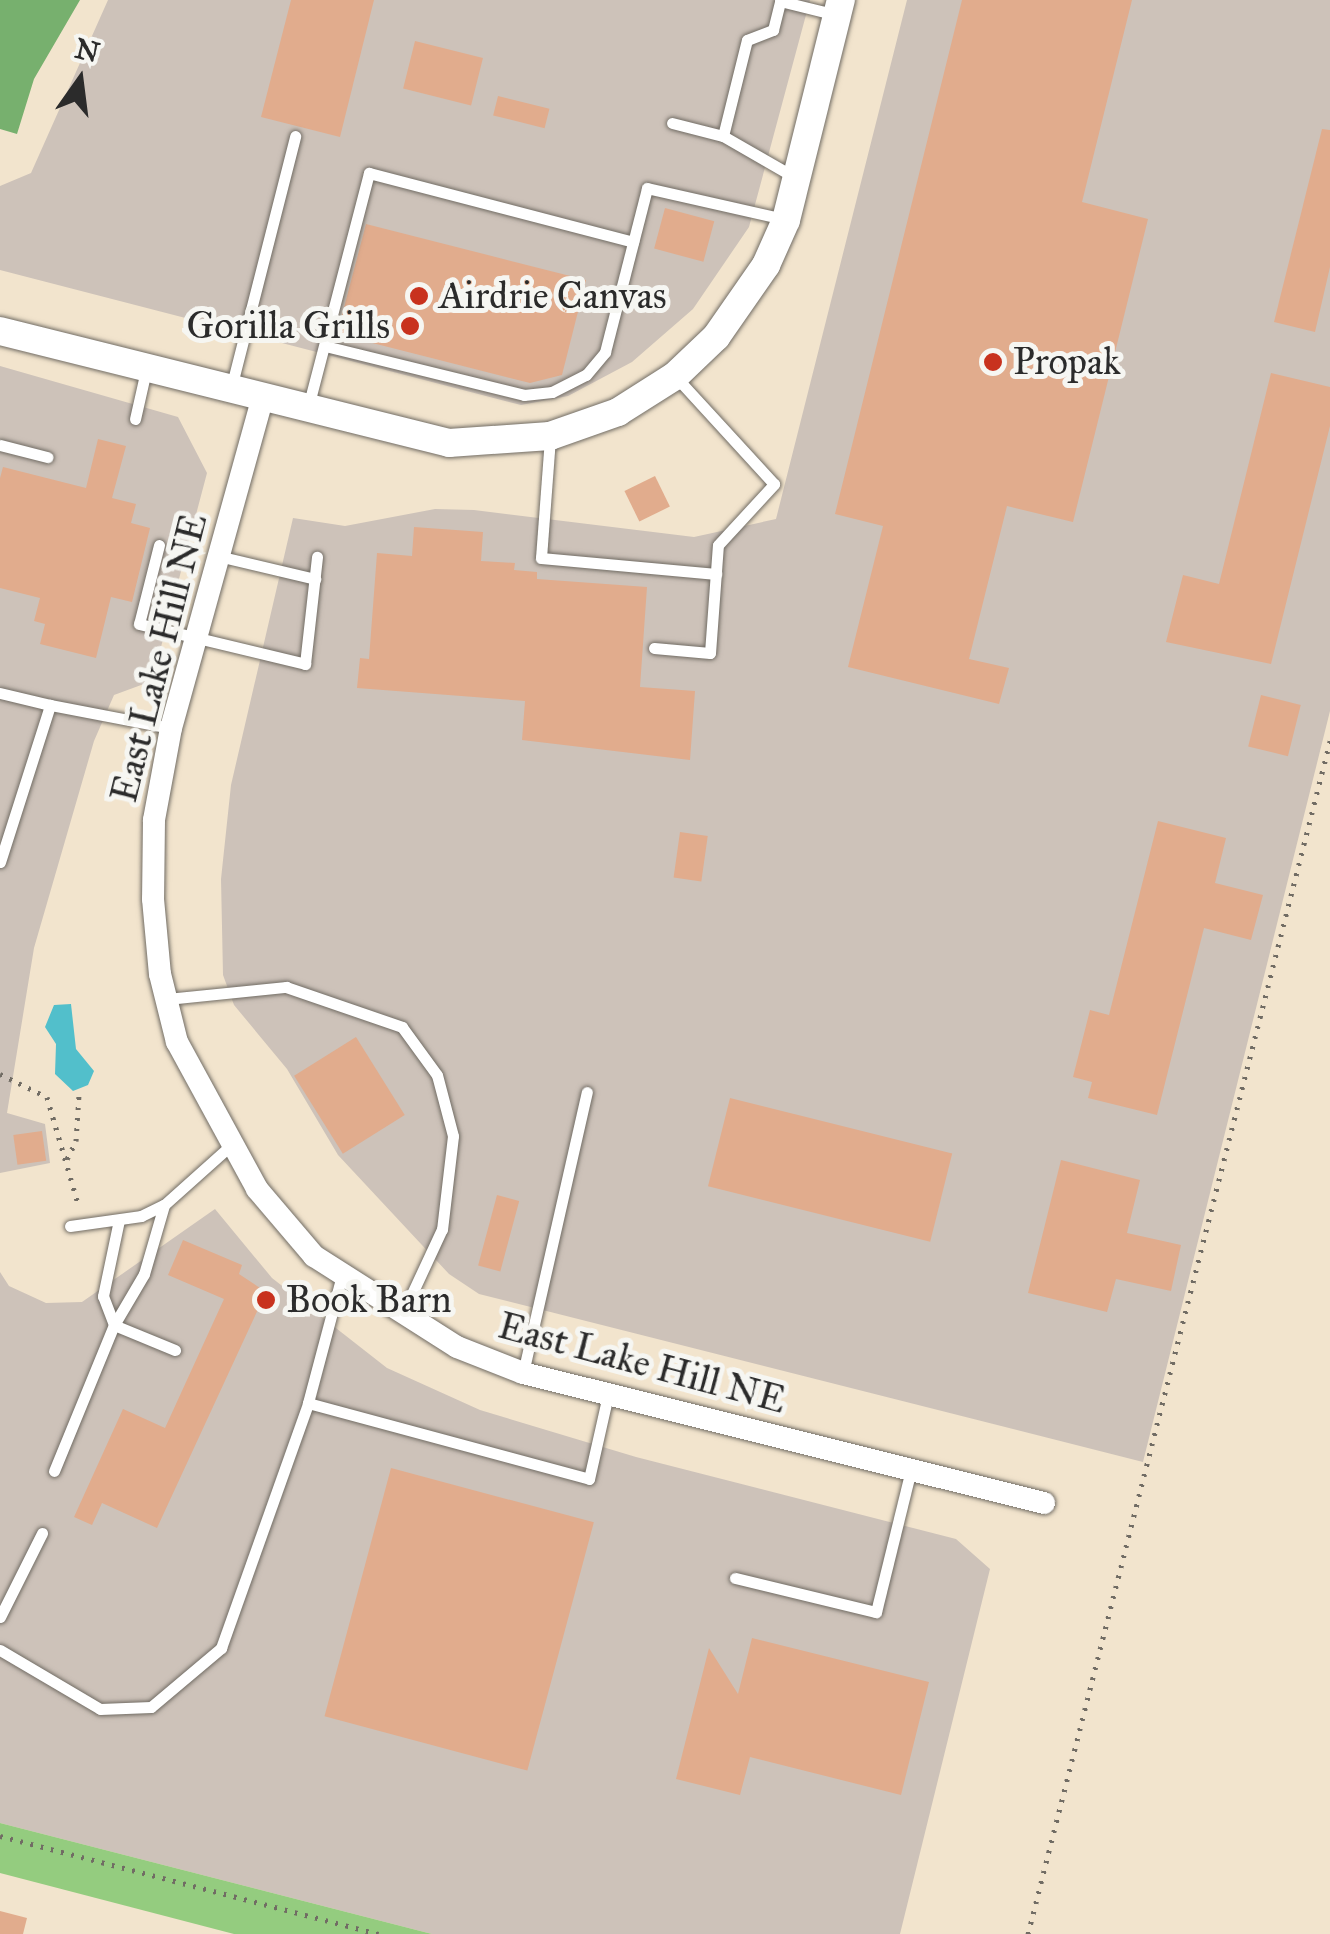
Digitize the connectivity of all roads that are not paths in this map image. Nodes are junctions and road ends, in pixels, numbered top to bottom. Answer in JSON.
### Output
{"nodes":[{"id":1,"x":839,"y":8,"type":"edge"},
{"id":2,"x":672,"y":123,"type":"dead end"},
{"id":3,"x":295,"y":136,"type":"dead end"},
{"id":4,"x":723,"y":136,"type":"junction"},
{"id":5,"x":796,"y":178,"type":"junction"},
{"id":6,"x":786,"y":220,"type":"junction"},
{"id":7,"x":633,"y":242,"type":"junction"},
{"id":8,"x":0,"y":331,"type":"edge"},
{"id":9,"x":325,"y":346,"type":"junction"},
{"id":10,"x":146,"y":370,"type":"junction"},
{"id":11,"x":675,"y":376,"type":"junction"},
{"id":12,"x":230,"y":392,"type":"junction"},
{"id":13,"x":262,"y":400,"type":"junction"},
{"id":14,"x":306,"y":412,"type":"junction"},
{"id":15,"x":135,"y":419,"type":"dead end"},
{"id":16,"x":550,"y":436,"type":"junction"},
{"id":17,"x":0,"y":446,"type":"edge"},
{"id":18,"x":47,"y":457,"type":"dead end"},
{"id":19,"x":160,"y":544,"type":"dead end"},
{"id":20,"x":218,"y":556,"type":"junction"},
{"id":21,"x":317,"y":558,"type":"dead end"},
{"id":22,"x":716,"y":574,"type":"junction"},
{"id":23,"x":314,"y":579,"type":"junction"},
{"id":24,"x":196,"y":638,"type":"junction"},
{"id":25,"x":654,"y":648,"type":"dead end"},
{"id":26,"x":0,"y":692,"type":"edge"},
{"id":27,"x":50,"y":705,"type":"junction"},
{"id":28,"x":171,"y":728,"type":"junction"},
{"id":29,"x":0,"y":862,"type":"edge"},
{"id":30,"x":166,"y":999,"type":"junction"},
{"id":31,"x":586,"y":1092,"type":"dead end"},
{"id":32,"x":231,"y":1145,"type":"junction"},
{"id":33,"x":164,"y":1205,"type":"junction"},
{"id":34,"x":119,"y":1220,"type":"junction"},
{"id":35,"x":70,"y":1226,"type":"dead end"},
{"id":36,"x":342,"y":1275,"type":"junction"},
{"id":37,"x":402,"y":1315,"type":"junction"},
{"id":38,"x":114,"y":1324,"type":"junction"},
{"id":39,"x":175,"y":1350,"type":"dead end"},
{"id":40,"x":523,"y":1373,"type":"junction"},
{"id":41,"x":608,"y":1395,"type":"junction"},
{"id":42,"x":308,"y":1403,"type":"junction"},
{"id":43,"x":911,"y":1470,"type":"junction"},
{"id":44,"x":54,"y":1471,"type":"dead end"},
{"id":45,"x":1044,"y":1503,"type":"dead end"},
{"id":46,"x":42,"y":1533,"type":"dead end"},
{"id":47,"x":735,"y":1578,"type":"dead end"},
{"id":48,"x":0,"y":1617,"type":"edge"},
{"id":49,"x":0,"y":1650,"type":"edge"}],
"edges":[{"from":1,"to":4,"type":"lane"},
{"from":1,"to":5,"type":"street"},
{"from":2,"to":4,"type":"lane"},
{"from":3,"to":12,"type":"lane"},
{"from":4,"to":5,"type":"lane"},
{"from":5,"to":6,"type":"street"},
{"from":6,"to":7,"type":"lane"},
{"from":6,"to":11,"type":"street"},
{"from":7,"to":9,"type":"lane"},
{"from":7,"to":9,"type":"lane"},
{"from":8,"to":10,"type":"street"},
{"from":9,"to":14,"type":"lane"},
{"from":10,"to":12,"type":"street"},
{"from":10,"to":15,"type":"lane"},
{"from":11,"to":16,"type":"street"},
{"from":11,"to":22,"type":"lane"},
{"from":12,"to":13,"type":"street"},
{"from":13,"to":14,"type":"street"},
{"from":13,"to":20,"type":"street","name":"East Lake Hill NE"},
{"from":14,"to":16,"type":"street"},
{"from":16,"to":22,"type":"lane"},
{"from":17,"to":18,"type":"lane"},
{"from":19,"to":24,"type":"lane"},
{"from":20,"to":23,"type":"lane"},
{"from":20,"to":24,"type":"street","name":"East Lake Hill NE"},
{"from":21,"to":23,"type":"lane"},
{"from":22,"to":25,"type":"lane"},
{"from":23,"to":24,"type":"lane"},
{"from":24,"to":28,"type":"street","name":"East Lake Hill NE"},
{"from":26,"to":27,"type":"lane"},
{"from":27,"to":28,"type":"lane"},
{"from":27,"to":29,"type":"lane"},
{"from":28,"to":30,"type":"street","name":"East Lake Hill NE"},
{"from":30,"to":32,"type":"street","name":"East Lake Hill NE"},
{"from":30,"to":37,"type":"lane"},
{"from":31,"to":40,"type":"lane"},
{"from":32,"to":33,"type":"lane"},
{"from":32,"to":36,"type":"street","name":"East Lake Hill NE"},
{"from":33,"to":34,"type":"lane"},
{"from":33,"to":38,"type":"lane"},
{"from":34,"to":35,"type":"lane"},
{"from":34,"to":38,"type":"lane"},
{"from":36,"to":37,"type":"street","name":"East Lake Hill NE"},
{"from":36,"to":42,"type":"lane"},
{"from":37,"to":40,"type":"street","name":"East Lake Hill NE"},
{"from":38,"to":39,"type":"lane"},
{"from":38,"to":44,"type":"lane"},
{"from":40,"to":41,"type":"street","name":"East Lake Hill NE"},
{"from":41,"to":42,"type":"lane"},
{"from":41,"to":43,"type":"street","name":"East Lake Hill NE"},
{"from":42,"to":49,"type":"lane"},
{"from":43,"to":45,"type":"street","name":"East Lake Hill NE"},
{"from":43,"to":47,"type":"lane"},
{"from":46,"to":48,"type":"lane"}]}
